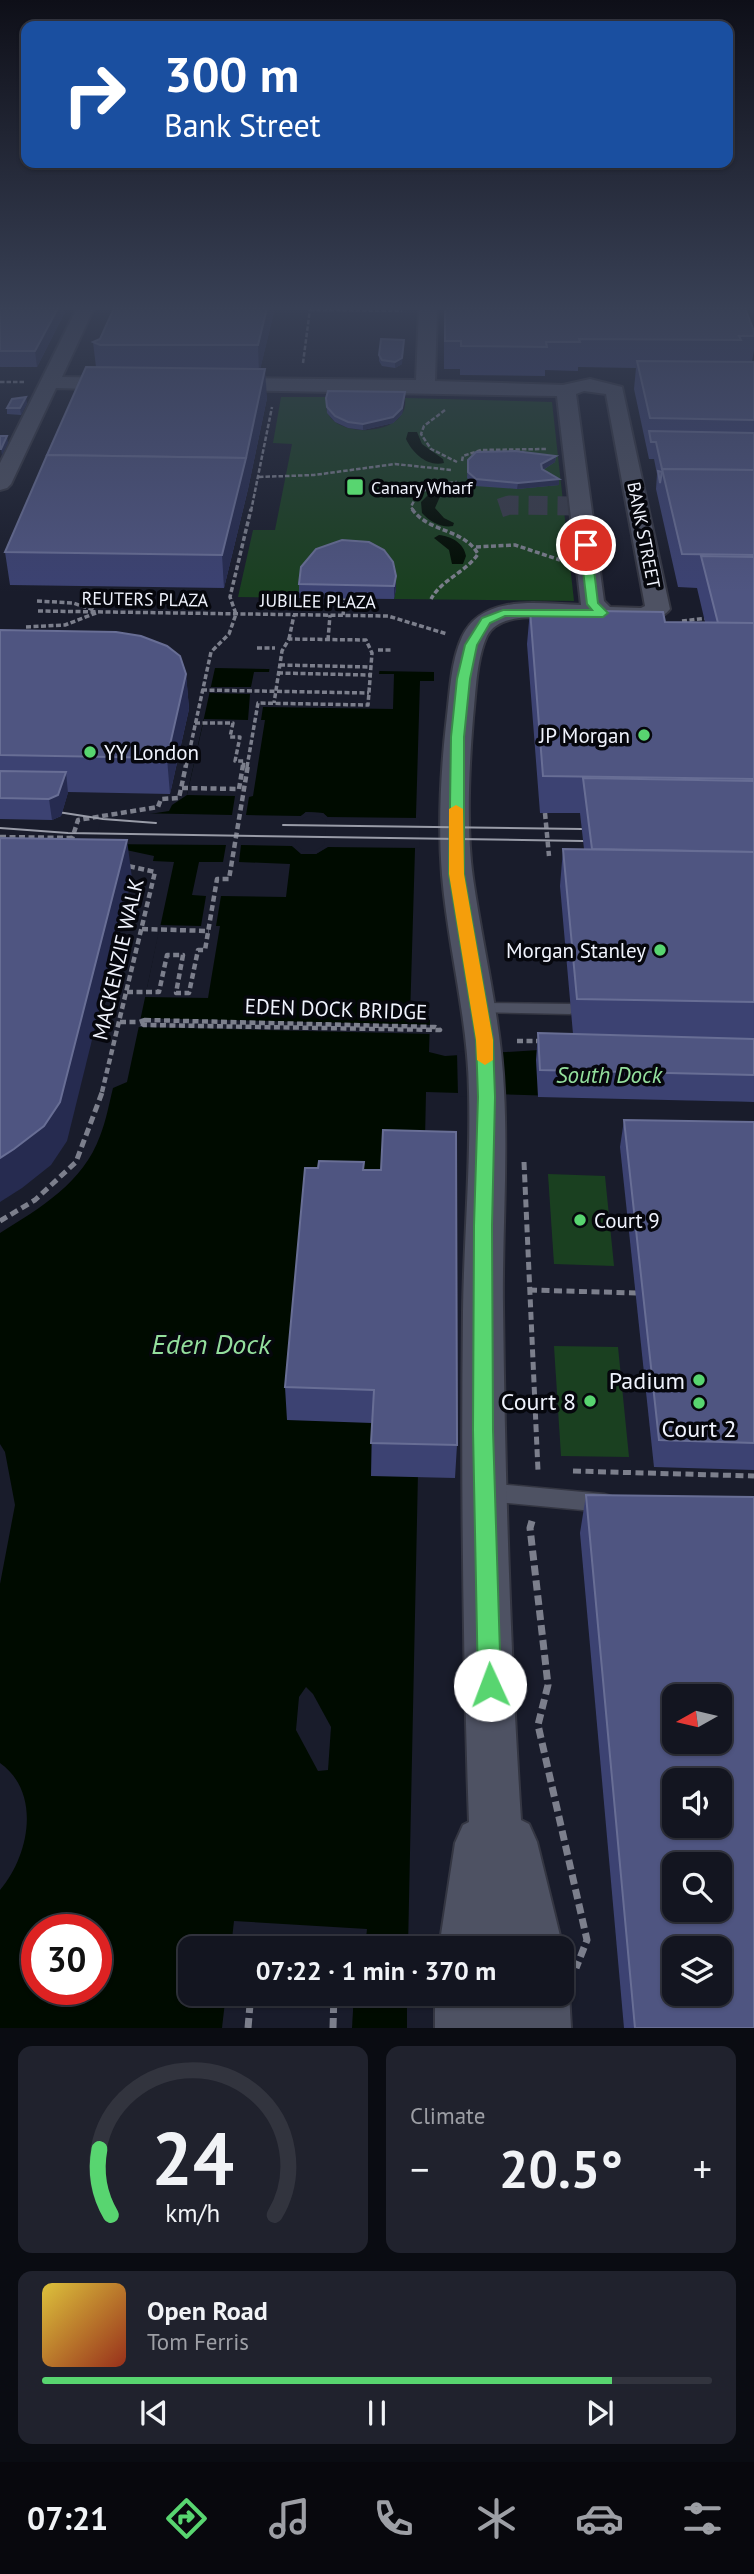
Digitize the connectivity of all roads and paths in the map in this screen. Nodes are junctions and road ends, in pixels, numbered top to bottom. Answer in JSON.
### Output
{"nodes":[{"id":1,"x":40,"y":403,"type":"edge"},
{"id":2,"x":568,"y":403,"type":"edge"},
{"id":3,"x":617,"y":403,"type":"edge"},
{"id":4,"x":272,"y":404,"type":"dead end"},
{"id":5,"x":446,"y":405,"type":"dead end"},
{"id":6,"x":574,"y":452,"type":"junction"},
{"id":7,"x":462,"y":461,"type":"dead end"},
{"id":8,"x":457,"y":462,"type":"dead end"},
{"id":9,"x":452,"y":470,"type":"dead end"},
{"id":10,"x":259,"y":477,"type":"junction"},
{"id":11,"x":457,"y":482,"type":"dead end"},
{"id":12,"x":0,"y":484,"type":"edge"},
{"id":13,"x":476,"y":547,"type":"junction"},
{"id":14,"x":550,"y":560,"type":"dead end"},
{"id":15,"x":345,"y":598,"type":"edge"},
{"id":16,"x":431,"y":599,"type":"dead end"},
{"id":17,"x":37,"y":601,"type":"dead end"},
{"id":18,"x":38,"y":611,"type":"dead end"},
{"id":19,"x":99,"y":612,"type":"junction"},
{"id":20,"x":603,"y":613,"type":"junction"},
{"id":21,"x":219,"y":614,"type":"joint"},
{"id":22,"x":236,"y":614,"type":"junction"},
{"id":23,"x":294,"y":615,"type":"junction"},
{"id":24,"x":330,"y":615,"type":"junction"},
{"id":25,"x":343,"y":615,"type":"junction"},
{"id":26,"x":699,"y":621,"type":"edge"},
{"id":27,"x":711,"y":621,"type":"junction"},
{"id":28,"x":680,"y":626,"type":"edge"},
{"id":29,"x":26,"y":627,"type":"edge"},
{"id":30,"x":691,"y":627,"type":"edge"},
{"id":31,"x":24,"y":632,"type":"edge"},
{"id":32,"x":49,"y":633,"type":"edge"},
{"id":33,"x":455,"y":635,"type":"dead end"},
{"id":34,"x":289,"y":639,"type":"junction"},
{"id":35,"x":328,"y":640,"type":"junction"},
{"id":36,"x":257,"y":648,"type":"dead end"},
{"id":37,"x":275,"y":648,"type":"dead end"},
{"id":38,"x":378,"y":650,"type":"dead end"},
{"id":39,"x":391,"y":650,"type":"dead end"},
{"id":40,"x":280,"y":665,"type":"junction"},
{"id":41,"x":371,"y":667,"type":"junction"},
{"id":42,"x":278,"y":673,"type":"junction"},
{"id":43,"x":370,"y":675,"type":"junction"},
{"id":44,"x":202,"y":690,"type":"junction"},
{"id":45,"x":276,"y":691,"type":"junction"},
{"id":46,"x":369,"y":693,"type":"junction"},
{"id":47,"x":274,"y":703,"type":"junction"},
{"id":48,"x":195,"y":723,"type":"junction"},
{"id":49,"x":181,"y":788,"type":"junction"},
{"id":50,"x":241,"y":789,"type":"junction"},
{"id":51,"x":545,"y":813,"type":"edge"},
{"id":52,"x":0,"y":837,"type":"edge"},
{"id":53,"x":73,"y":838,"type":"junction"},
{"id":54,"x":70,"y":845,"type":"edge"},
{"id":55,"x":549,"y":856,"type":"dead end"},
{"id":56,"x":118,"y":864,"type":"edge"},
{"id":57,"x":142,"y":929,"type":"junction"},
{"id":58,"x":209,"y":931,"type":"junction"},
{"id":59,"x":127,"y":992,"type":"junction"},
{"id":60,"x":480,"y":1008,"type":"junction"},
{"id":61,"x":570,"y":1009,"type":"dead end"},
{"id":62,"x":120,"y":1021,"type":"junction"},
{"id":63,"x":139,"y":1022,"type":"junction"},
{"id":64,"x":553,"y":1042,"type":"edge"},
{"id":65,"x":499,"y":1043,"type":"junction"},
{"id":66,"x":519,"y":1154,"type":"dead end"},
{"id":67,"x":0,"y":1222,"type":"edge"},
{"id":68,"x":529,"y":1290,"type":"junction"},
{"id":69,"x":636,"y":1293,"type":"dead end"},
{"id":70,"x":538,"y":1470,"type":"junction"},
{"id":71,"x":551,"y":1471,"type":"dead end"},
{"id":72,"x":565,"y":1471,"type":"dead end"},
{"id":73,"x":754,"y":1476,"type":"edge"},
{"id":74,"x":485,"y":1492,"type":"junction"},
{"id":75,"x":539,"y":1496,"type":"junction"},
{"id":76,"x":623,"y":1505,"type":"edge"},
{"id":77,"x":492,"y":1764,"type":"junction"},
{"id":78,"x":468,"y":1936,"type":"edge"},
{"id":79,"x":500,"y":1936,"type":"edge"},
{"id":80,"x":541,"y":1936,"type":"edge"},
{"id":81,"x":574,"y":1951,"type":"edge"},
{"id":82,"x":250,"y":2006,"type":"edge"},
{"id":83,"x":334,"y":2006,"type":"edge"},
{"id":84,"x":463,"y":2006,"type":"edge"},
{"id":85,"x":503,"y":2006,"type":"edge"},
{"id":86,"x":546,"y":2006,"type":"edge"},
{"id":87,"x":248,"y":2028,"type":"edge"},
{"id":88,"x":333,"y":2028,"type":"edge"},
{"id":89,"x":463,"y":2028,"type":"edge"},
{"id":90,"x":504,"y":2028,"type":"edge"},
{"id":91,"x":543,"y":2028,"type":"edge"}],
"edges":[{"from":1,"to":12,"type":"street"},
{"from":2,"to":6,"type":"street"},
{"from":3,"to":20,"type":"street","name":"BANK STREET"},
{"from":4,"to":10,"type":"path"},
{"from":5,"to":8,"type":"path"},
{"from":6,"to":7,"type":"path"},
{"from":6,"to":20,"type":"street"},
{"from":9,"to":10,"type":"path"},
{"from":10,"to":22,"type":"path"},
{"from":11,"to":13,"type":"path"},
{"from":13,"to":14,"type":"path"},
{"from":13,"to":16,"type":"path"},
{"from":15,"to":25,"type":"path"},
{"from":17,"to":19,"type":"path"},
{"from":18,"to":19,"type":"path","name":"REUTERS PLAZA"},
{"from":19,"to":21,"type":"path","name":"REUTERS PLAZA"},
{"from":19,"to":29,"type":"path"},
{"from":20,"to":60,"type":"street","name":"BANK STREET"},
{"from":21,"to":22,"type":"path","name":"JUBILEE PLAZA"},
{"from":22,"to":23,"type":"path","name":"JUBILEE PLAZA"},
{"from":22,"to":44,"type":"path"},
{"from":23,"to":24,"type":"path","name":"JUBILEE PLAZA"},
{"from":23,"to":34,"type":"path"},
{"from":24,"to":25,"type":"path","name":"JUBILEE PLAZA"},
{"from":24,"to":35,"type":"path"},
{"from":25,"to":33,"type":"path","name":"JUBILEE PLAZA"},
{"from":26,"to":27,"type":"path"},
{"from":27,"to":27,"type":"path"},
{"from":28,"to":30,"type":"path"},
{"from":31,"to":32,"type":"path"},
{"from":34,"to":35,"type":"path"},
{"from":34,"to":40,"type":"path"},
{"from":35,"to":41,"type":"path"},
{"from":36,"to":37,"type":"path"},
{"from":38,"to":39,"type":"path"},
{"from":40,"to":41,"type":"path"},
{"from":40,"to":42,"type":"path"},
{"from":41,"to":43,"type":"path"},
{"from":42,"to":43,"type":"path"},
{"from":42,"to":45,"type":"path"},
{"from":43,"to":46,"type":"path"},
{"from":44,"to":45,"type":"path"},
{"from":44,"to":48,"type":"path"},
{"from":45,"to":46,"type":"path"},
{"from":45,"to":47,"type":"path"},
{"from":46,"to":47,"type":"path"},
{"from":47,"to":50,"type":"path"},
{"from":48,"to":49,"type":"path"},
{"from":48,"to":50,"type":"path"},
{"from":49,"to":50,"type":"path"},
{"from":49,"to":53,"type":"path"},
{"from":50,"to":58,"type":"path"},
{"from":51,"to":55,"type":"path"},
{"from":52,"to":53,"type":"path"},
{"from":53,"to":54,"type":"path"},
{"from":56,"to":57,"type":"path","name":"MACKENZIE WALK"},
{"from":57,"to":58,"type":"path"},
{"from":57,"to":59,"type":"path","name":"MACKENZIE WALK"},
{"from":58,"to":59,"type":"path"},
{"from":59,"to":62,"type":"path","name":"MACKENZIE WALK"},
{"from":60,"to":61,"type":"lane"},
{"from":60,"to":65,"type":"street","name":"BANK STREET"},
{"from":62,"to":63,"type":"path"},
{"from":62,"to":67,"type":"path","name":"MACKENZIE WALK"},
{"from":63,"to":63,"type":"path","name":"EDEN DOCK BRIDGE","bridge":true},
{"from":64,"to":65,"type":"path"},
{"from":65,"to":74,"type":"street","name":"BANK STREET"},
{"from":66,"to":68,"type":"path"},
{"from":68,"to":69,"type":"path"},
{"from":68,"to":70,"type":"path"},
{"from":70,"to":71,"type":"path"},
{"from":70,"to":75,"type":"path"},
{"from":72,"to":73,"type":"path"},
{"from":74,"to":75,"type":"lane"},
{"from":74,"to":77,"type":"street","name":"BANK STREET"},
{"from":75,"to":76,"type":"lane"},
{"from":75,"to":81,"type":"path"},
{"from":77,"to":78,"type":"street","name":"BANK STREET"},
{"from":77,"to":79,"type":"street","name":"BANK STREET"},
{"from":77,"to":80,"type":"street","name":"BANK STREET"},
{"from":82,"to":87,"type":"path"},
{"from":83,"to":88,"type":"path"},
{"from":84,"to":89,"type":"street"},
{"from":85,"to":90,"type":"street"},
{"from":86,"to":91,"type":"street","name":"BANK STREET"}]}
